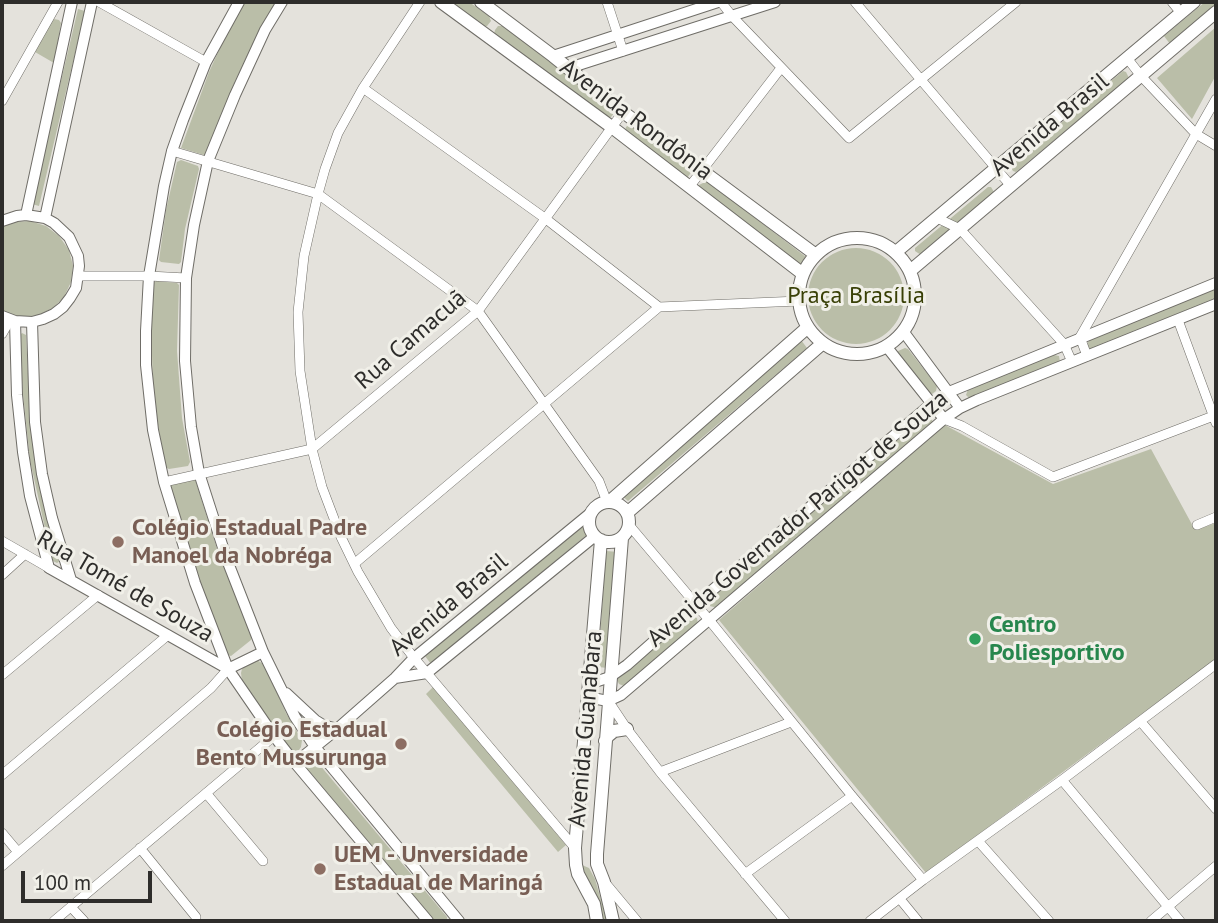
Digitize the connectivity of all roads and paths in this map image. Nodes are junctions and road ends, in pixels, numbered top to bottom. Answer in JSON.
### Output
{"nodes":[{"id":1,"x":58,"y":2,"type":"edge"},
{"id":2,"x":72,"y":2,"type":"edge"},
{"id":3,"x":92,"y":2,"type":"edge"},
{"id":4,"x":99,"y":2,"type":"edge"},
{"id":5,"x":239,"y":2,"type":"edge"},
{"id":6,"x":282,"y":2,"type":"edge"},
{"id":7,"x":419,"y":2,"type":"edge"},
{"id":8,"x":441,"y":2,"type":"edge"},
{"id":9,"x":481,"y":2,"type":"edge"},
{"id":10,"x":607,"y":2,"type":"edge"},
{"id":11,"x":719,"y":2,"type":"edge"},
{"id":12,"x":775,"y":2,"type":"edge"},
{"id":13,"x":855,"y":2,"type":"edge"},
{"id":14,"x":1016,"y":2,"type":"edge"},
{"id":15,"x":1172,"y":2,"type":"edge"},
{"id":16,"x":1194,"y":2,"type":"edge"},
{"id":17,"x":1216,"y":12,"type":"edge"},
{"id":18,"x":1181,"y":13,"type":"junction"},
{"id":19,"x":498,"y":15,"type":"junction"},
{"id":20,"x":732,"y":16,"type":"junction"},
{"id":21,"x":1161,"y":29,"type":"junction"},
{"id":22,"x":485,"y":34,"type":"junction"},
{"id":23,"x":617,"y":35,"type":"junction"},
{"id":24,"x":1171,"y":50,"type":"junction"},
{"id":25,"x":623,"y":51,"type":"junction"},
{"id":26,"x":553,"y":56,"type":"junction"},
{"id":27,"x":1126,"y":58,"type":"junction"},
{"id":28,"x":206,"y":62,"type":"junction"},
{"id":29,"x":569,"y":68,"type":"junction"},
{"id":30,"x":781,"y":68,"type":"junction"},
{"id":31,"x":1141,"y":76,"type":"junction"},
{"id":32,"x":920,"y":79,"type":"junction"},
{"id":33,"x":363,"y":88,"type":"junction"},
{"id":34,"x":1216,"y":99,"type":"edge"},
{"id":35,"x":2,"y":101,"type":"edge"},
{"id":36,"x":623,"y":112,"type":"junction"},
{"id":37,"x":613,"y":128,"type":"junction"},
{"id":38,"x":1196,"y":134,"type":"junction"},
{"id":39,"x":1216,"y":146,"type":"edge"},
{"id":40,"x":172,"y":152,"type":"junction"},
{"id":41,"x":208,"y":161,"type":"junction"},
{"id":42,"x":996,"y":169,"type":"junction"},
{"id":43,"x":702,"y":170,"type":"junction"},
{"id":44,"x":690,"y":186,"type":"junction"},
{"id":45,"x":1011,"y":186,"type":"junction"},
{"id":46,"x":318,"y":194,"type":"junction"},
{"id":47,"x":26,"y":215,"type":"junction"},
{"id":48,"x":45,"y":218,"type":"junction"},
{"id":49,"x":937,"y":218,"type":"junction"},
{"id":50,"x":546,"y":219,"type":"junction"},
{"id":51,"x":2,"y":220,"type":"edge"},
{"id":52,"x":960,"y":229,"type":"junction"},
{"id":53,"x":896,"y":253,"type":"junction"},
{"id":54,"x":816,"y":254,"type":"junction"},
{"id":55,"x":910,"y":271,"type":"junction"},
{"id":56,"x":803,"y":274,"type":"junction"},
{"id":57,"x":79,"y":276,"type":"junction"},
{"id":58,"x":149,"y":276,"type":"junction"},
{"id":59,"x":186,"y":278,"type":"junction"},
{"id":60,"x":1216,"y":283,"type":"edge"},
{"id":61,"x":799,"y":301,"type":"junction"},
{"id":62,"x":1216,"y":304,"type":"edge"},
{"id":63,"x":659,"y":307,"type":"junction"},
{"id":64,"x":478,"y":311,"type":"junction"},
{"id":65,"x":9,"y":319,"type":"edge"},
{"id":66,"x":1178,"y":320,"type":"junction"},
{"id":67,"x":32,"y":322,"type":"junction"},
{"id":68,"x":808,"y":327,"type":"junction"},
{"id":69,"x":903,"y":331,"type":"junction"},
{"id":70,"x":2,"y":334,"type":"edge"},
{"id":71,"x":1080,"y":337,"type":"junction"},
{"id":72,"x":823,"y":343,"type":"junction"},
{"id":73,"x":1064,"y":344,"type":"junction"},
{"id":74,"x":886,"y":346,"type":"junction"},
{"id":75,"x":1087,"y":356,"type":"junction"},
{"id":76,"x":1072,"y":362,"type":"junction"},
{"id":77,"x":949,"y":392,"type":"junction"},
{"id":78,"x":545,"y":403,"type":"junction"},
{"id":79,"x":932,"y":404,"type":"junction"},
{"id":80,"x":960,"y":408,"type":"junction"},
{"id":81,"x":1215,"y":418,"type":"edge"},
{"id":82,"x":944,"y":419,"type":"junction"},
{"id":83,"x":962,"y":426,"type":"junction"},
{"id":84,"x":312,"y":449,"type":"junction"},
{"id":85,"x":199,"y":473,"type":"junction"},
{"id":86,"x":164,"y":482,"type":"junction"},
{"id":87,"x":608,"y":502,"type":"junction"},
{"id":88,"x":593,"y":511,"type":"junction"},
{"id":89,"x":1216,"y":517,"type":"edge"},
{"id":90,"x":628,"y":519,"type":"junction"},
{"id":91,"x":1197,"y":525,"type":"dead end"},
{"id":92,"x":598,"y":538,"type":"junction"},
{"id":93,"x":622,"y":538,"type":"junction"},
{"id":94,"x":2,"y":541,"type":"edge"},
{"id":95,"x":25,"y":554,"type":"junction"},
{"id":96,"x":354,"y":564,"type":"junction"},
{"id":97,"x":49,"y":568,"type":"junction"},
{"id":98,"x":2,"y":575,"type":"edge"},
{"id":99,"x":71,"y":580,"type":"junction"},
{"id":100,"x":98,"y":595,"type":"junction"},
{"id":101,"x":696,"y":604,"type":"junction"},
{"id":102,"x":710,"y":621,"type":"junction"},
{"id":103,"x":168,"y":635,"type":"junction"},
{"id":104,"x":263,"y":652,"type":"junction"},
{"id":105,"x":612,"y":656,"type":"junction"},
{"id":106,"x":414,"y":658,"type":"junction"},
{"id":107,"x":1216,"y":664,"type":"edge"},
{"id":108,"x":627,"y":665,"type":"junction"},
{"id":109,"x":228,"y":669,"type":"junction"},
{"id":110,"x":427,"y":673,"type":"junction"},
{"id":111,"x":2,"y":675,"type":"edge"},
{"id":112,"x":610,"y":677,"type":"junction"},
{"id":113,"x":395,"y":678,"type":"junction"},
{"id":114,"x":281,"y":688,"type":"junction"},
{"id":115,"x":588,"y":691,"type":"junction"},
{"id":116,"x":608,"y":701,"type":"junction"},
{"id":117,"x":791,"y":722,"type":"junction"},
{"id":118,"x":1141,"y":722,"type":"junction"},
{"id":119,"x":337,"y":729,"type":"junction"},
{"id":120,"x":626,"y":729,"type":"junction"},
{"id":121,"x":274,"y":736,"type":"junction"},
{"id":122,"x":605,"y":741,"type":"junction"},
{"id":123,"x":314,"y":747,"type":"junction"},
{"id":124,"x":295,"y":763,"type":"junction"},
{"id":125,"x":660,"y":772,"type":"junction"},
{"id":126,"x":2,"y":775,"type":"edge"},
{"id":127,"x":1062,"y":780,"type":"junction"},
{"id":128,"x":206,"y":793,"type":"junction"},
{"id":129,"x":852,"y":796,"type":"junction"},
{"id":130,"x":1216,"y":810,"type":"edge"},
{"id":131,"x":2,"y":834,"type":"edge"},
{"id":132,"x":979,"y":842,"type":"junction"},
{"id":133,"x":140,"y":848,"type":"junction"},
{"id":134,"x":575,"y":848,"type":"junction"},
{"id":135,"x":18,"y":852,"type":"junction"},
{"id":136,"x":263,"y":861,"type":"dead end"},
{"id":137,"x":2,"y":866,"type":"edge"},
{"id":138,"x":1216,"y":866,"type":"edge"},
{"id":139,"x":745,"y":874,"type":"junction"},
{"id":140,"x":923,"y":880,"type":"junction"},
{"id":141,"x":604,"y":882,"type":"junction"},
{"id":142,"x":900,"y":899,"type":"junction"},
{"id":143,"x":71,"y":907,"type":"junction"},
{"id":144,"x":1168,"y":907,"type":"junction"},
{"id":145,"x":196,"y":917,"type":"dead end"},
{"id":146,"x":54,"y":921,"type":"edge"},
{"id":147,"x":84,"y":921,"type":"edge"},
{"id":148,"x":428,"y":921,"type":"edge"},
{"id":149,"x":459,"y":921,"type":"edge"},
{"id":150,"x":597,"y":921,"type":"edge"},
{"id":151,"x":613,"y":921,"type":"edge"},
{"id":152,"x":637,"y":921,"type":"edge"},
{"id":153,"x":785,"y":921,"type":"edge"},
{"id":154,"x":870,"y":921,"type":"edge"},
{"id":155,"x":918,"y":921,"type":"edge"},
{"id":156,"x":1049,"y":921,"type":"edge"},
{"id":157,"x":1152,"y":921,"type":"edge"},
{"id":158,"x":1180,"y":921,"type":"edge"}],
"edges":[{"from":1,"to":35,"type":"street"},
{"from":2,"to":47,"type":"street"},
{"from":3,"to":48,"type":"street"},
{"from":4,"to":28,"type":"street"},
{"from":5,"to":28,"type":"street"},
{"from":6,"to":41,"type":"street"},
{"from":7,"to":33,"type":"street"},
{"from":8,"to":22,"type":"main road","name":"Avenida Rondônia"},
{"from":9,"to":19,"type":"main road","name":"Avenida Rondônia"},
{"from":10,"to":23,"type":"street"},
{"from":11,"to":20,"type":"street"},
{"from":11,"to":23,"type":"street"},
{"from":12,"to":20,"type":"street"},
{"from":13,"to":32,"type":"street"},
{"from":14,"to":32,"type":"street"},
{"from":15,"to":18,"type":"street"},
{"from":16,"to":18,"type":"main road","name":"Avenida Brasil"},
{"from":17,"to":24,"type":"main road","name":"Avenida Brasil"},
{"from":18,"to":21,"type":"main road","name":"Avenida Brasil"},
{"from":19,"to":22,"type":"main road"},
{"from":19,"to":26,"type":"main road","name":"Avenida Rondônia"},
{"from":20,"to":25,"type":"street"},
{"from":20,"to":30,"type":"street"},
{"from":21,"to":24,"type":"main road"},
{"from":21,"to":27,"type":"main road","name":"Avenida Brasil"},
{"from":22,"to":37,"type":"main road","name":"Avenida Rondônia"},
{"from":23,"to":25,"type":"street"},
{"from":23,"to":26,"type":"street"},
{"from":24,"to":31,"type":"main road","name":"Avenida Brasil"},
{"from":25,"to":29,"type":"street"},
{"from":26,"to":29,"type":"main road","name":"Avenida Rondônia"},
{"from":27,"to":31,"type":"street"},
{"from":27,"to":42,"type":"main road","name":"Avenida Brasil"},
{"from":28,"to":40,"type":"street"},
{"from":29,"to":36,"type":"main road","name":"Avenida Rondônia"},
{"from":30,"to":32,"type":"street"},
{"from":30,"to":43,"type":"street"},
{"from":31,"to":38,"type":"street"},
{"from":31,"to":45,"type":"main road","name":"Avenida Brasil"},
{"from":32,"to":42,"type":"street"},
{"from":33,"to":46,"type":"street"},
{"from":33,"to":50,"type":"street"},
{"from":34,"to":38,"type":"street"},
{"from":36,"to":37,"type":"street","name":"Rua Camacuã"},
{"from":36,"to":43,"type":"main road","name":"Avenida Rondônia"},
{"from":37,"to":44,"type":"main road","name":"Avenida Rondônia"},
{"from":37,"to":50,"type":"street","name":"Rua Camacuã"},
{"from":38,"to":39,"type":"street"},
{"from":38,"to":71,"type":"street"},
{"from":40,"to":41,"type":"street"},
{"from":40,"to":58,"type":"street"},
{"from":41,"to":46,"type":"street"},
{"from":41,"to":59,"type":"street"},
{"from":42,"to":45,"type":"street"},
{"from":42,"to":49,"type":"main road","name":"Avenida Brasil"},
{"from":43,"to":44,"type":"street"},
{"from":43,"to":54,"type":"main road","name":"Avenida Rondônia"},
{"from":44,"to":56,"type":"main road","name":"Avenida Rondônia"},
{"from":45,"to":52,"type":"main road","name":"Avenida Brasil"},
{"from":46,"to":64,"type":"street"},
{"from":46,"to":84,"type":"street"},
{"from":47,"to":48,"type":"street"},
{"from":47,"to":51,"type":"street"},
{"from":48,"to":57,"type":"street"},
{"from":49,"to":52,"type":"street"},
{"from":49,"to":53,"type":"main road","name":"Avenida Brasil"},
{"from":50,"to":63,"type":"street"},
{"from":50,"to":64,"type":"street","name":"Rua Camacuã"},
{"from":52,"to":55,"type":"main road","name":"Avenida Brasil"},
{"from":52,"to":73,"type":"street"},
{"from":53,"to":54,"type":"main road"},
{"from":53,"to":55,"type":"main road"},
{"from":54,"to":56,"type":"main road"},
{"from":55,"to":69,"type":"main road"},
{"from":56,"to":61,"type":"main road"},
{"from":57,"to":58,"type":"street"},
{"from":57,"to":67,"type":"street"},
{"from":58,"to":59,"type":"street"},
{"from":58,"to":86,"type":"street"},
{"from":59,"to":85,"type":"street"},
{"from":60,"to":71,"type":"street","name":"Avenida Governador Parigot de Souza"},
{"from":61,"to":63,"type":"street"},
{"from":61,"to":68,"type":"main road"},
{"from":62,"to":66,"type":"street","name":"Avenida Governador Parigot de Souza"},
{"from":63,"to":78,"type":"street"},
{"from":64,"to":78,"type":"street"},
{"from":64,"to":84,"type":"street","name":"Rua Camacuã"},
{"from":65,"to":67,"type":"street"},
{"from":65,"to":70,"type":"street"},
{"from":65,"to":97,"type":"street"},
{"from":66,"to":75,"type":"street","name":"Avenida Governador Parigot de Souza"},
{"from":66,"to":81,"type":"street"},
{"from":67,"to":99,"type":"street"},
{"from":68,"to":72,"type":"main road"},
{"from":68,"to":87,"type":"main road"},
{"from":69,"to":74,"type":"main road"},
{"from":69,"to":77,"type":"street"},
{"from":71,"to":73,"type":"street","name":"Avenida Governador Parigot de Souza"},
{"from":71,"to":75,"type":"street"},
{"from":72,"to":74,"type":"main road"},
{"from":72,"to":90,"type":"main road"},
{"from":73,"to":76,"type":"street"},
{"from":73,"to":77,"type":"street","name":"Avenida Governador Parigot de Souza"},
{"from":74,"to":79,"type":"street"},
{"from":75,"to":76,"type":"street","name":"Avenida Governador Parigot de Souza"},
{"from":76,"to":80,"type":"street","name":"Avenida Governador Parigot de Souza"},
{"from":77,"to":79,"type":"street","name":"Avenida Governador Parigot de Souza"},
{"from":77,"to":80,"type":"street"},
{"from":78,"to":87,"type":"street"},
{"from":78,"to":96,"type":"street"},
{"from":79,"to":82,"type":"street"},
{"from":79,"to":101,"type":"street","name":"Avenida Governador Parigot de Souza"},
{"from":80,"to":82,"type":"street","name":"Avenida Governador Parigot de Souza"},
{"from":80,"to":83,"type":"street"},
{"from":81,"to":83,"type":"street"},
{"from":82,"to":83,"type":"street"},
{"from":82,"to":102,"type":"street","name":"Avenida Governador Parigot de Souza"},
{"from":84,"to":85,"type":"street","name":"Rua Camacuã"},
{"from":84,"to":96,"type":"street"},
{"from":85,"to":86,"type":"street","name":"Rua Camacuã"},
{"from":85,"to":104,"type":"street"},
{"from":86,"to":109,"type":"street"},
{"from":87,"to":88,"type":"main road"},
{"from":87,"to":90,"type":"main road"},
{"from":88,"to":92,"type":"main road"},
{"from":88,"to":106,"type":"street","name":"Avenida Brasil"},
{"from":89,"to":91,"type":"street"},
{"from":90,"to":93,"type":"main road"},
{"from":90,"to":101,"type":"street"},
{"from":92,"to":93,"type":"main road"},
{"from":92,"to":110,"type":"street","name":"Avenida Brasil"},
{"from":92,"to":115,"type":"main road","name":"Avenida Guanabara"},
{"from":93,"to":105,"type":"main road","name":"Avenida Guanabara"},
{"from":94,"to":95,"type":"street","name":"Rua Tomé de Souza"},
{"from":95,"to":97,"type":"street","name":"Rua Tomé de Souza"},
{"from":95,"to":98,"type":"street"},
{"from":96,"to":106,"type":"street"},
{"from":97,"to":99,"type":"street","name":"Rua Tomé de Souza"},
{"from":99,"to":100,"type":"street","name":"Rua Tomé de Souza"},
{"from":100,"to":103,"type":"street","name":"Rua Tomé de Souza"},
{"from":100,"to":111,"type":"street"},
{"from":101,"to":102,"type":"street"},
{"from":101,"to":108,"type":"street","name":"Avenida Governador Parigot de Souza"},
{"from":102,"to":116,"type":"street","name":"Avenida Governador Parigot de Souza"},
{"from":102,"to":117,"type":"street"},
{"from":103,"to":109,"type":"street","name":"Rua Tomé de Souza"},
{"from":103,"to":126,"type":"street"},
{"from":104,"to":109,"type":"street"},
{"from":104,"to":114,"type":"street"},
{"from":105,"to":108,"type":"main road"},
{"from":105,"to":112,"type":"main road","name":"Avenida Guanabara"},
{"from":106,"to":110,"type":"street"},
{"from":106,"to":113,"type":"street","name":"Avenida Brasil"},
{"from":107,"to":118,"type":"street"},
{"from":108,"to":112,"type":"street","name":"Avenida Governador Parigot de Souza"},
{"from":109,"to":121,"type":"street"},
{"from":109,"to":135,"type":"street"},
{"from":110,"to":113,"type":"street","name":"Avenida Brasil"},
{"from":110,"to":134,"type":"street"},
{"from":112,"to":115,"type":"street","name":"Avenida Governador Parigot de Souza"},
{"from":112,"to":116,"type":"main road","name":"Avenida Guanabara"},
{"from":113,"to":119,"type":"street"},
{"from":114,"to":119,"type":"street"},
{"from":114,"to":123,"type":"street"},
{"from":115,"to":116,"type":"street"},
{"from":115,"to":134,"type":"main road","name":"Avenida Guanabara"},
{"from":116,"to":120,"type":"street"},
{"from":116,"to":122,"type":"main road","name":"Avenida Guanabara"},
{"from":117,"to":125,"type":"street"},
{"from":117,"to":129,"type":"street"},
{"from":118,"to":127,"type":"street"},
{"from":118,"to":130,"type":"street"},
{"from":119,"to":123,"type":"street"},
{"from":120,"to":122,"type":"main road"},
{"from":120,"to":125,"type":"street"},
{"from":121,"to":124,"type":"street"},
{"from":121,"to":128,"type":"street"},
{"from":122,"to":141,"type":"main road","name":"Avenida Guanabara"},
{"from":123,"to":124,"type":"street"},
{"from":123,"to":149,"type":"street"},
{"from":124,"to":148,"type":"street"},
{"from":125,"to":139,"type":"street"},
{"from":127,"to":132,"type":"street"},
{"from":127,"to":144,"type":"street"},
{"from":128,"to":133,"type":"street"},
{"from":128,"to":136,"type":"street"},
{"from":129,"to":139,"type":"street"},
{"from":129,"to":140,"type":"street"},
{"from":131,"to":135,"type":"street"},
{"from":132,"to":140,"type":"street"},
{"from":132,"to":156,"type":"street"},
{"from":133,"to":143,"type":"street"},
{"from":133,"to":145,"type":"street"},
{"from":134,"to":150,"type":"main road","name":"Avenida Guanabara"},
{"from":135,"to":137,"type":"street"},
{"from":138,"to":144,"type":"street"},
{"from":139,"to":153,"type":"street"},
{"from":140,"to":142,"type":"street"},
{"from":141,"to":151,"type":"main road","name":"Avenida Guanabara"},
{"from":141,"to":152,"type":"street"},
{"from":142,"to":154,"type":"street"},
{"from":142,"to":155,"type":"street"},
{"from":143,"to":146,"type":"street"},
{"from":143,"to":147,"type":"street"},
{"from":144,"to":157,"type":"street"},
{"from":144,"to":158,"type":"street"}]}
